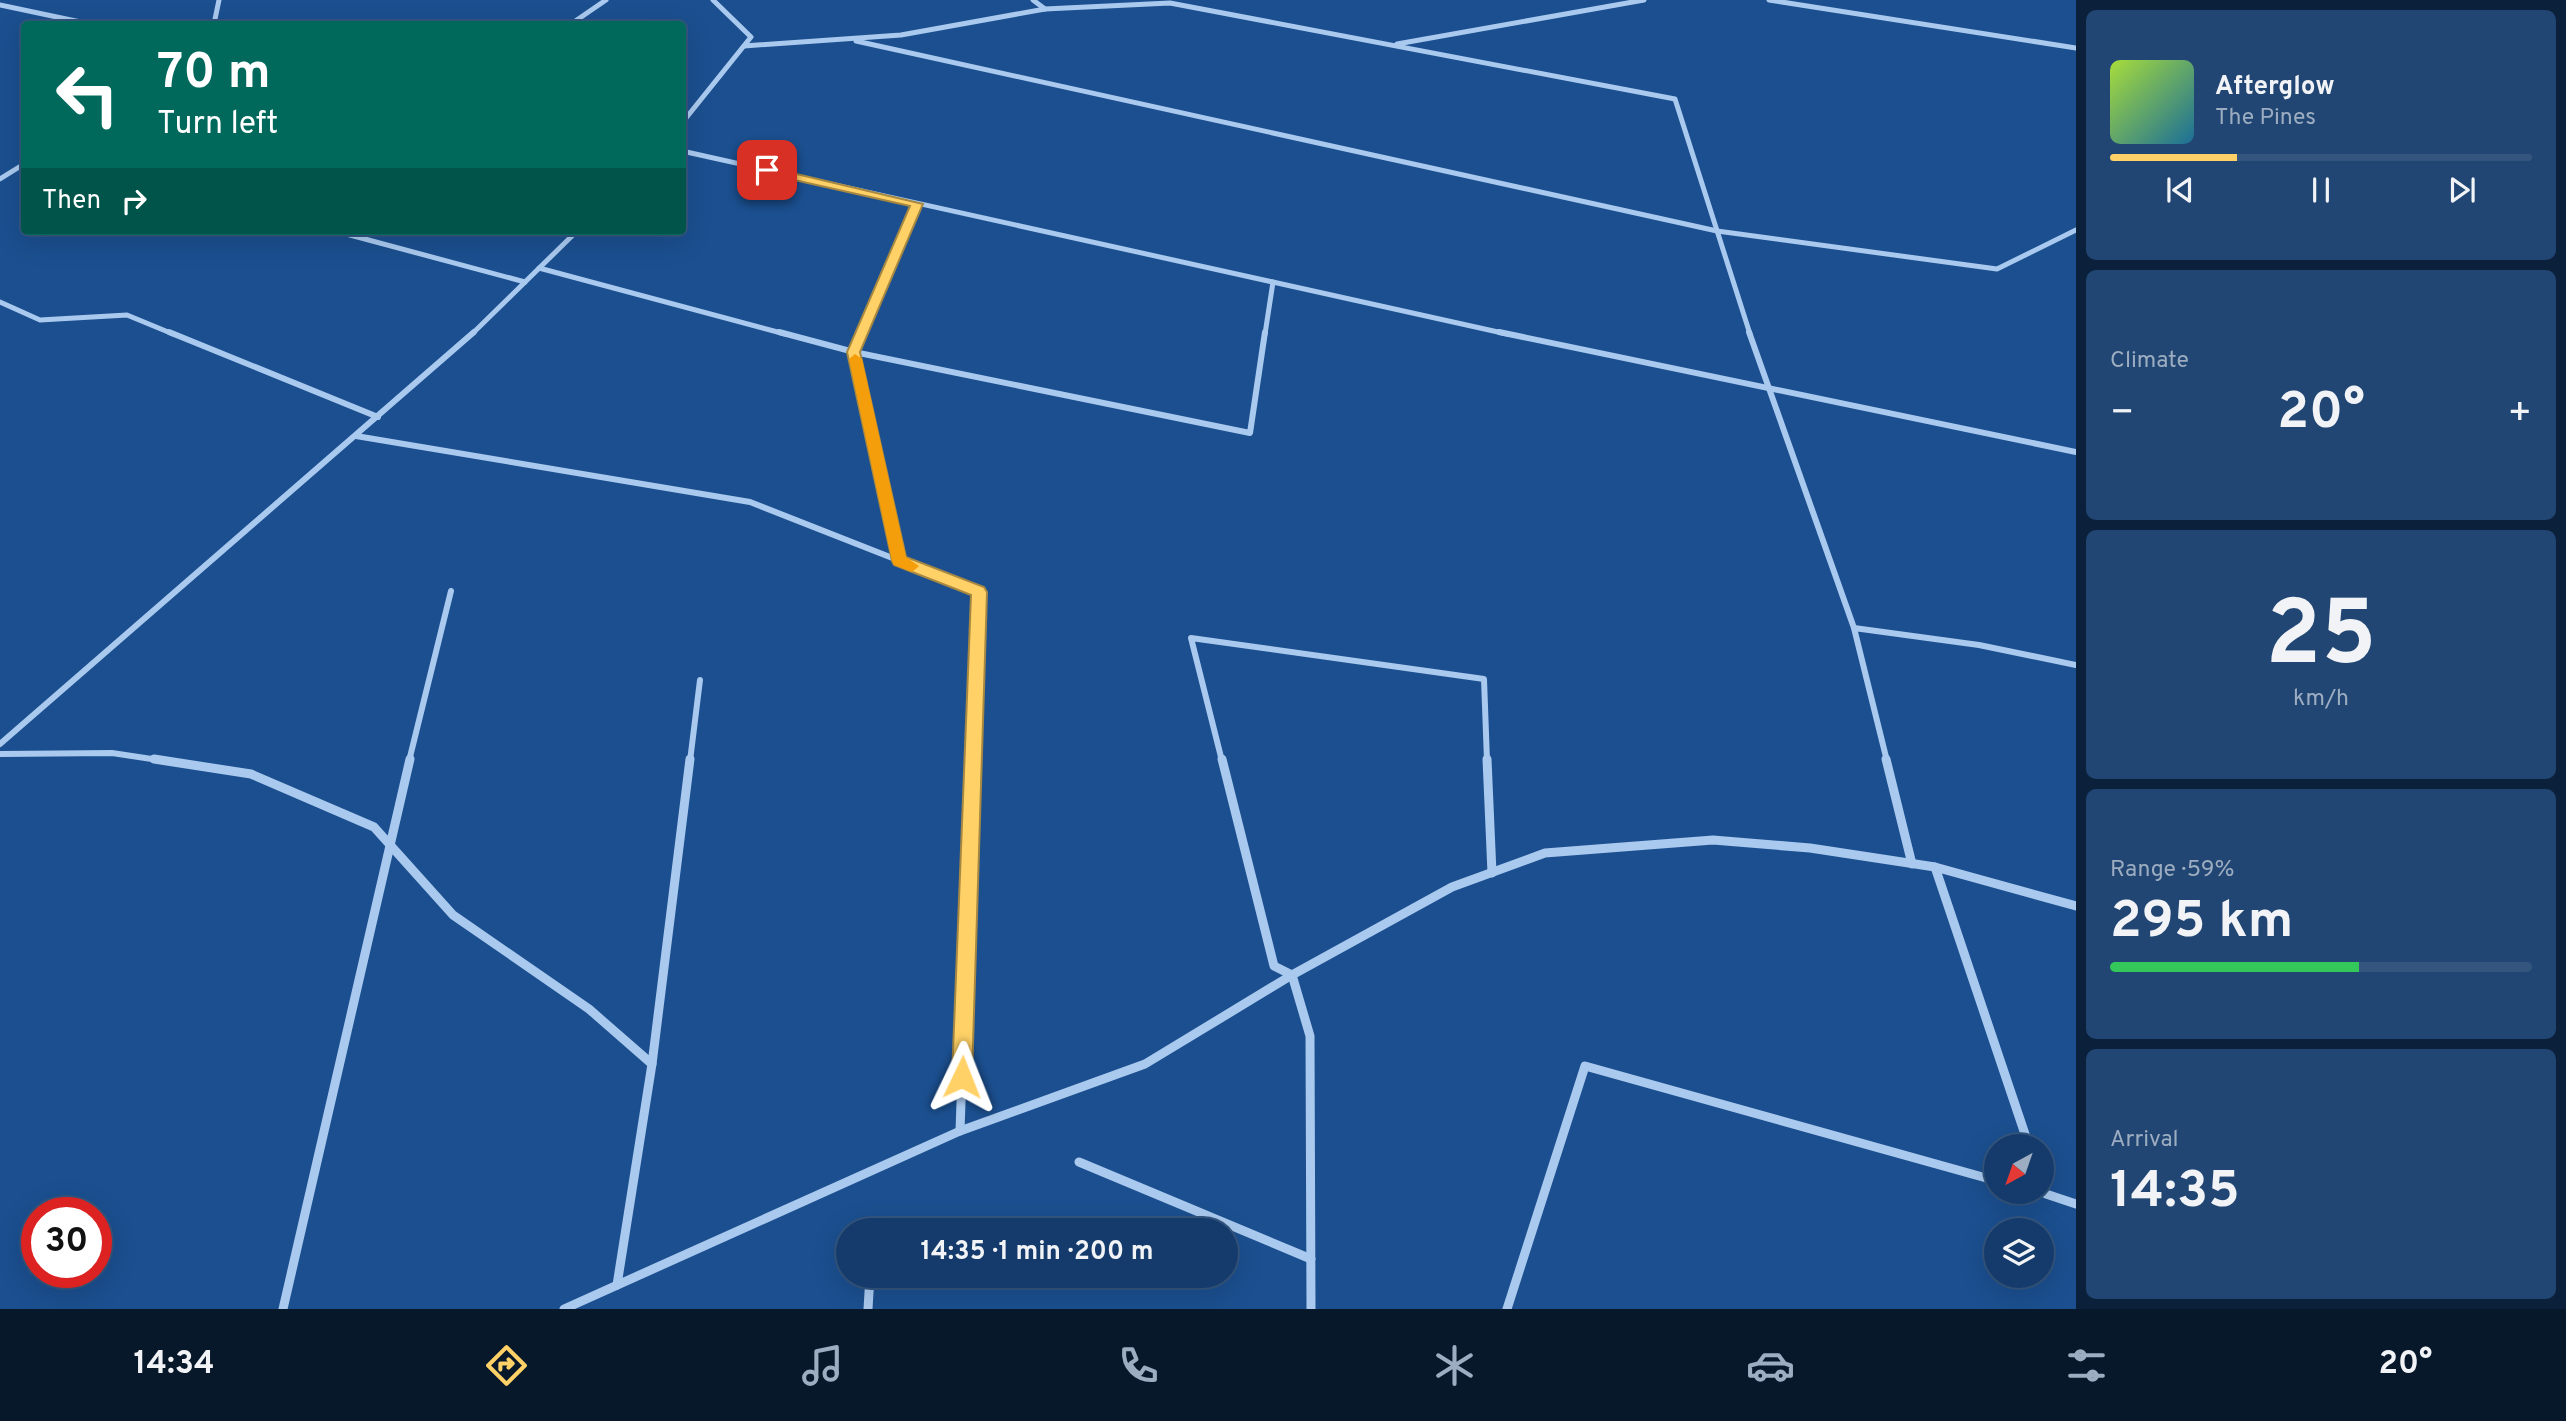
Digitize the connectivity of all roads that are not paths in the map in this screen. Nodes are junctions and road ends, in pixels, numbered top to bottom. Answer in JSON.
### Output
{"nodes":[{"id":1,"x":219,"y":0,"type":"edge"},
{"id":2,"x":604,"y":0,"type":"edge"},
{"id":3,"x":713,"y":0,"type":"edge"},
{"id":4,"x":1033,"y":0,"type":"edge"},
{"id":5,"x":1644,"y":0,"type":"edge"},
{"id":6,"x":1769,"y":0,"type":"edge"},
{"id":7,"x":0,"y":5,"type":"edge"},
{"id":8,"x":1045,"y":9,"type":"junction"},
{"id":9,"x":76,"y":21,"type":"edge"},
{"id":10,"x":215,"y":21,"type":"edge"},
{"id":11,"x":575,"y":21,"type":"edge"},
{"id":12,"x":847,"y":39,"type":"junction"},
{"id":13,"x":1393,"y":45,"type":"junction"},
{"id":14,"x":744,"y":46,"type":"junction"},
{"id":15,"x":2076,"y":48,"type":"edge"},
{"id":16,"x":686,"y":118,"type":"edge"},
{"id":17,"x":686,"y":152,"type":"edge"},
{"id":18,"x":21,"y":166,"type":"edge"},
{"id":19,"x":0,"y":179,"type":"edge"},
{"id":20,"x":917,"y":204,"type":"junction"},
{"id":21,"x":2076,"y":230,"type":"edge"},
{"id":22,"x":1717,"y":231,"type":"junction"},
{"id":23,"x":350,"y":235,"type":"edge"},
{"id":24,"x":573,"y":235,"type":"edge"},
{"id":25,"x":539,"y":268,"type":"junction"},
{"id":26,"x":525,"y":282,"type":"junction"},
{"id":27,"x":1273,"y":282,"type":"junction"},
{"id":28,"x":0,"y":302,"type":"edge"},
{"id":29,"x":854,"y":352,"type":"junction"},
{"id":30,"x":1767,"y":388,"type":"junction"},
{"id":31,"x":378,"y":417,"type":"junction"},
{"id":32,"x":356,"y":436,"type":"junction"},
{"id":33,"x":2076,"y":452,"type":"edge"},
{"id":34,"x":900,"y":561,"type":"junction"},
{"id":35,"x":451,"y":591,"type":"dead end"},
{"id":36,"x":1854,"y":628,"type":"junction"},
{"id":37,"x":2076,"y":665,"type":"edge"},
{"id":38,"x":700,"y":681,"type":"dead end"},
{"id":39,"x":0,"y":744,"type":"edge"},
{"id":40,"x":0,"y":754,"type":"edge"},
{"id":41,"x":389,"y":843,"type":"junction"},
{"id":42,"x":1912,"y":864,"type":"junction"},
{"id":43,"x":1935,"y":867,"type":"junction"},
{"id":44,"x":1492,"y":873,"type":"junction"},
{"id":45,"x":2076,"y":906,"type":"edge"},
{"id":46,"x":1292,"y":975,"type":"junction"},
{"id":47,"x":652,"y":1064,"type":"junction"},
{"id":48,"x":960,"y":1131,"type":"junction"},
{"id":49,"x":2025,"y":1134,"type":"edge"},
{"id":50,"x":1079,"y":1162,"type":"dead end"},
{"id":51,"x":1984,"y":1177,"type":"edge"},
{"id":52,"x":2054,"y":1195,"type":"edge"},
{"id":53,"x":2076,"y":1204,"type":"edge"},
{"id":54,"x":1311,"y":1259,"type":"junction"},
{"id":55,"x":617,"y":1285,"type":"junction"},
{"id":56,"x":869,"y":1288,"type":"edge"},
{"id":57,"x":283,"y":1309,"type":"edge"},
{"id":58,"x":564,"y":1309,"type":"edge"},
{"id":59,"x":868,"y":1309,"type":"edge"},
{"id":60,"x":1311,"y":1309,"type":"edge"},
{"id":61,"x":1507,"y":1309,"type":"edge"}],
"edges":[{"from":1,"to":10,"type":"street"},
{"from":2,"to":11,"type":"street"},
{"from":3,"to":14,"type":"street"},
{"from":4,"to":8,"type":"street"},
{"from":5,"to":13,"type":"street"},
{"from":6,"to":15,"type":"street"},
{"from":7,"to":9,"type":"street"},
{"from":8,"to":12,"type":"street"},
{"from":8,"to":13,"type":"street"},
{"from":12,"to":14,"type":"street"},
{"from":12,"to":22,"type":"street"},
{"from":13,"to":22,"type":"street"},
{"from":14,"to":16,"type":"street"},
{"from":17,"to":20,"type":"street"},
{"from":18,"to":19,"type":"street"},
{"from":20,"to":27,"type":"street"},
{"from":20,"to":29,"type":"street"},
{"from":21,"to":22,"type":"street"},
{"from":22,"to":30,"type":"street"},
{"from":23,"to":26,"type":"street"},
{"from":24,"to":25,"type":"street"},
{"from":25,"to":26,"type":"street"},
{"from":25,"to":29,"type":"street"},
{"from":26,"to":31,"type":"street"},
{"from":27,"to":29,"type":"street"},
{"from":27,"to":30,"type":"street"},
{"from":28,"to":31,"type":"street"},
{"from":29,"to":34,"type":"street"},
{"from":30,"to":33,"type":"street"},
{"from":30,"to":36,"type":"street"},
{"from":31,"to":32,"type":"street"},
{"from":32,"to":34,"type":"street"},
{"from":32,"to":39,"type":"street"},
{"from":34,"to":48,"type":"street"},
{"from":35,"to":41,"type":"street"},
{"from":36,"to":37,"type":"street"},
{"from":36,"to":42,"type":"street"},
{"from":38,"to":47,"type":"street"},
{"from":40,"to":41,"type":"street"},
{"from":41,"to":47,"type":"street"},
{"from":41,"to":57,"type":"street"},
{"from":42,"to":43,"type":"street"},
{"from":42,"to":44,"type":"street"},
{"from":43,"to":45,"type":"street"},
{"from":43,"to":49,"type":"street"},
{"from":44,"to":46,"type":"street"},
{"from":44,"to":46,"type":"street"},
{"from":46,"to":48,"type":"street"},
{"from":46,"to":54,"type":"street"},
{"from":47,"to":55,"type":"street"},
{"from":48,"to":55,"type":"street"},
{"from":50,"to":54,"type":"street"},
{"from":51,"to":61,"type":"street"},
{"from":52,"to":53,"type":"street"},
{"from":54,"to":60,"type":"street"},
{"from":55,"to":58,"type":"street"},
{"from":56,"to":59,"type":"street"}]}
